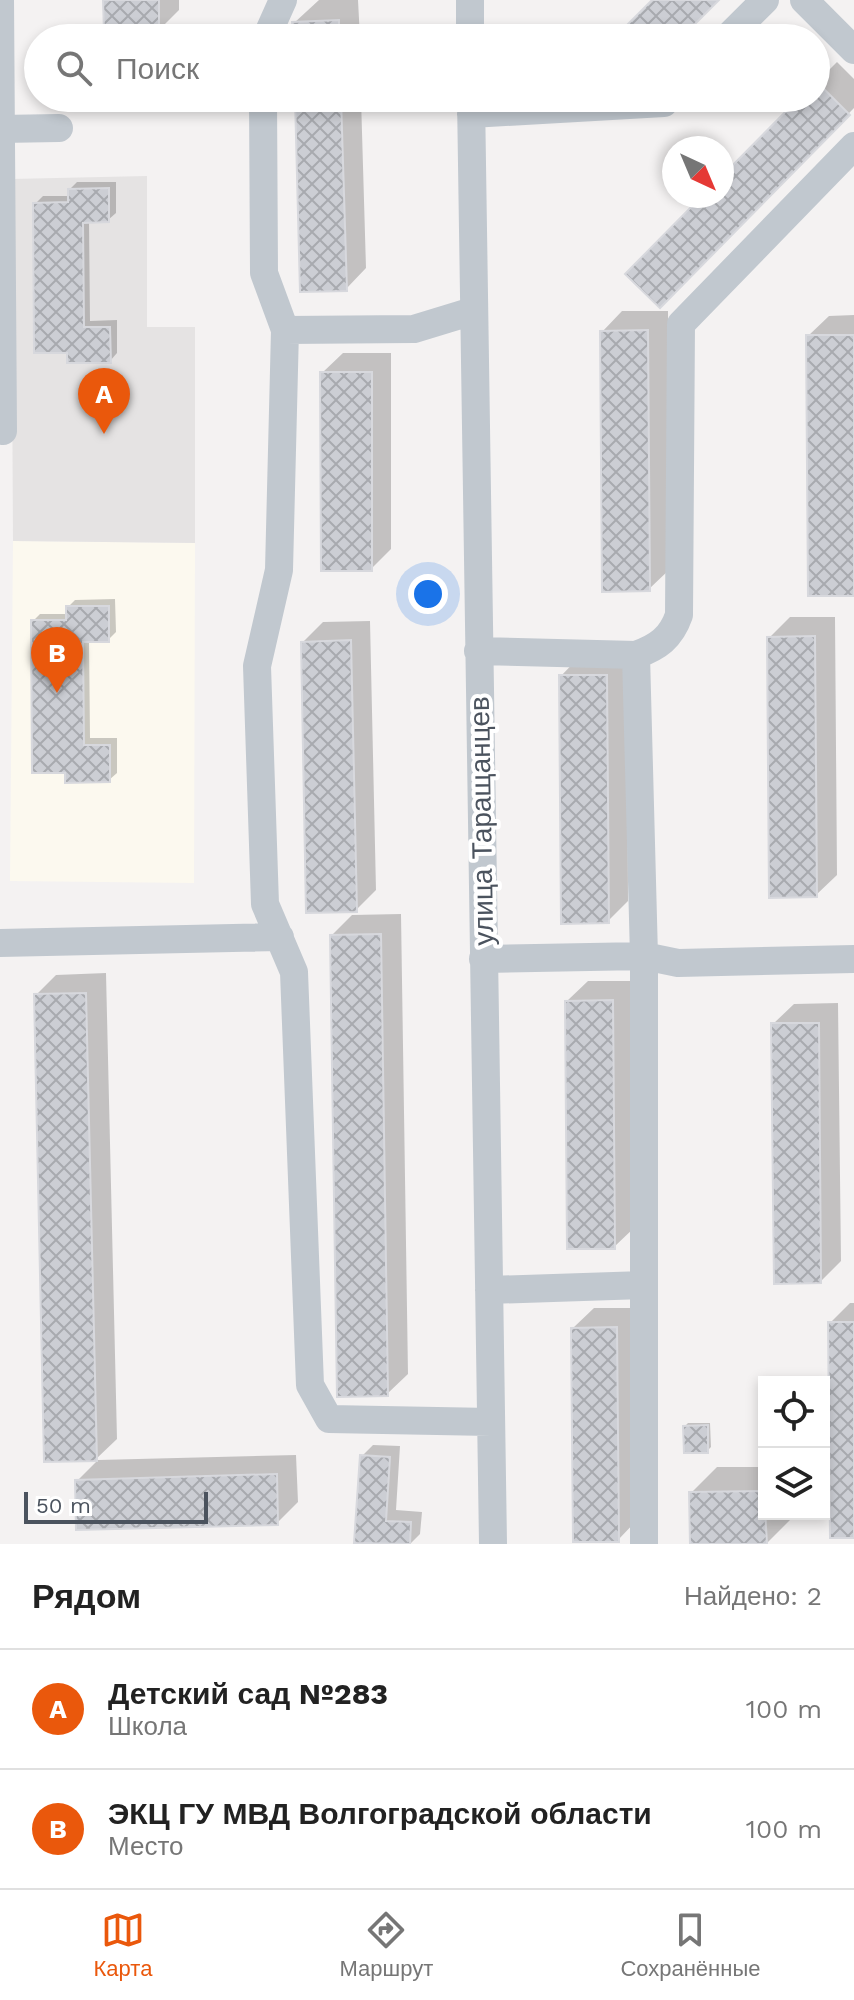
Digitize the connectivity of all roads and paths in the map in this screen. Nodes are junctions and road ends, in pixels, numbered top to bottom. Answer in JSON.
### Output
{"nodes":[{"id":1,"x":0,"y":0,"type":"edge"},
{"id":2,"x":283,"y":0,"type":"edge"},
{"id":3,"x":470,"y":0,"type":"edge"},
{"id":4,"x":765,"y":0,"type":"edge"},
{"id":5,"x":804,"y":0,"type":"edge"},
{"id":6,"x":272,"y":24,"type":"edge"},
{"id":7,"x":470,"y":24,"type":"edge"},
{"id":8,"x":741,"y":24,"type":"edge"},
{"id":9,"x":828,"y":24,"type":"edge"},
{"id":10,"x":830,"y":26,"type":"edge"},
{"id":11,"x":854,"y":50,"type":"edge"},
{"id":12,"x":263,"y":112,"type":"edge"},
{"id":13,"x":471,"y":112,"type":"edge"},
{"id":14,"x":59,"y":128,"type":"dead end"},
{"id":15,"x":1,"y":129,"type":"edge"},
{"id":16,"x":854,"y":146,"type":"edge"},
{"id":17,"x":473,"y":311,"type":"junction"},
{"id":18,"x":285,"y":330,"type":"junction"},
{"id":19,"x":0,"y":430,"type":"edge"},
{"id":20,"x":478,"y":651,"type":"junction"},
{"id":21,"x":636,"y":655,"type":"junction"},
{"id":22,"x":280,"y":937,"type":"junction"},
{"id":23,"x":0,"y":943,"type":"edge"},
{"id":24,"x":644,"y":956,"type":"junction"},
{"id":25,"x":483,"y":959,"type":"junction"},
{"id":26,"x":854,"y":959,"type":"edge"},
{"id":27,"x":644,"y":1285,"type":"junction"},
{"id":28,"x":489,"y":1290,"type":"junction"},
{"id":29,"x":491,"y":1422,"type":"junction"},
{"id":30,"x":493,"y":1544,"type":"edge"},
{"id":31,"x":644,"y":1544,"type":"edge"}],
"edges":[{"from":1,"to":15,"type":"street"},
{"from":2,"to":6,"type":"street"},
{"from":3,"to":7,"type":"street"},
{"from":4,"to":8,"type":"street"},
{"from":5,"to":9,"type":"street"},
{"from":10,"to":11,"type":"street"},
{"from":12,"to":18,"type":"street"},
{"from":13,"to":17,"type":"street","name":"улица Таращанцев"},
{"from":14,"to":15,"type":"street"},
{"from":15,"to":19,"type":"street"},
{"from":16,"to":21,"type":"street"},
{"from":17,"to":18,"type":"street"},
{"from":17,"to":20,"type":"street","name":"улица Таращанцев"},
{"from":18,"to":22,"type":"street"},
{"from":20,"to":21,"type":"street"},
{"from":20,"to":25,"type":"street","name":"улица Таращанцев"},
{"from":21,"to":24,"type":"street"},
{"from":22,"to":23,"type":"street"},
{"from":22,"to":29,"type":"street"},
{"from":24,"to":25,"type":"street"},
{"from":24,"to":26,"type":"street"},
{"from":24,"to":27,"type":"street"},
{"from":25,"to":28,"type":"street","name":"улица Таращанцев"},
{"from":27,"to":28,"type":"street"},
{"from":27,"to":31,"type":"street"},
{"from":28,"to":29,"type":"street","name":"улица Таращанцев"},
{"from":29,"to":30,"type":"street","name":"улица Таращанцев"}]}
